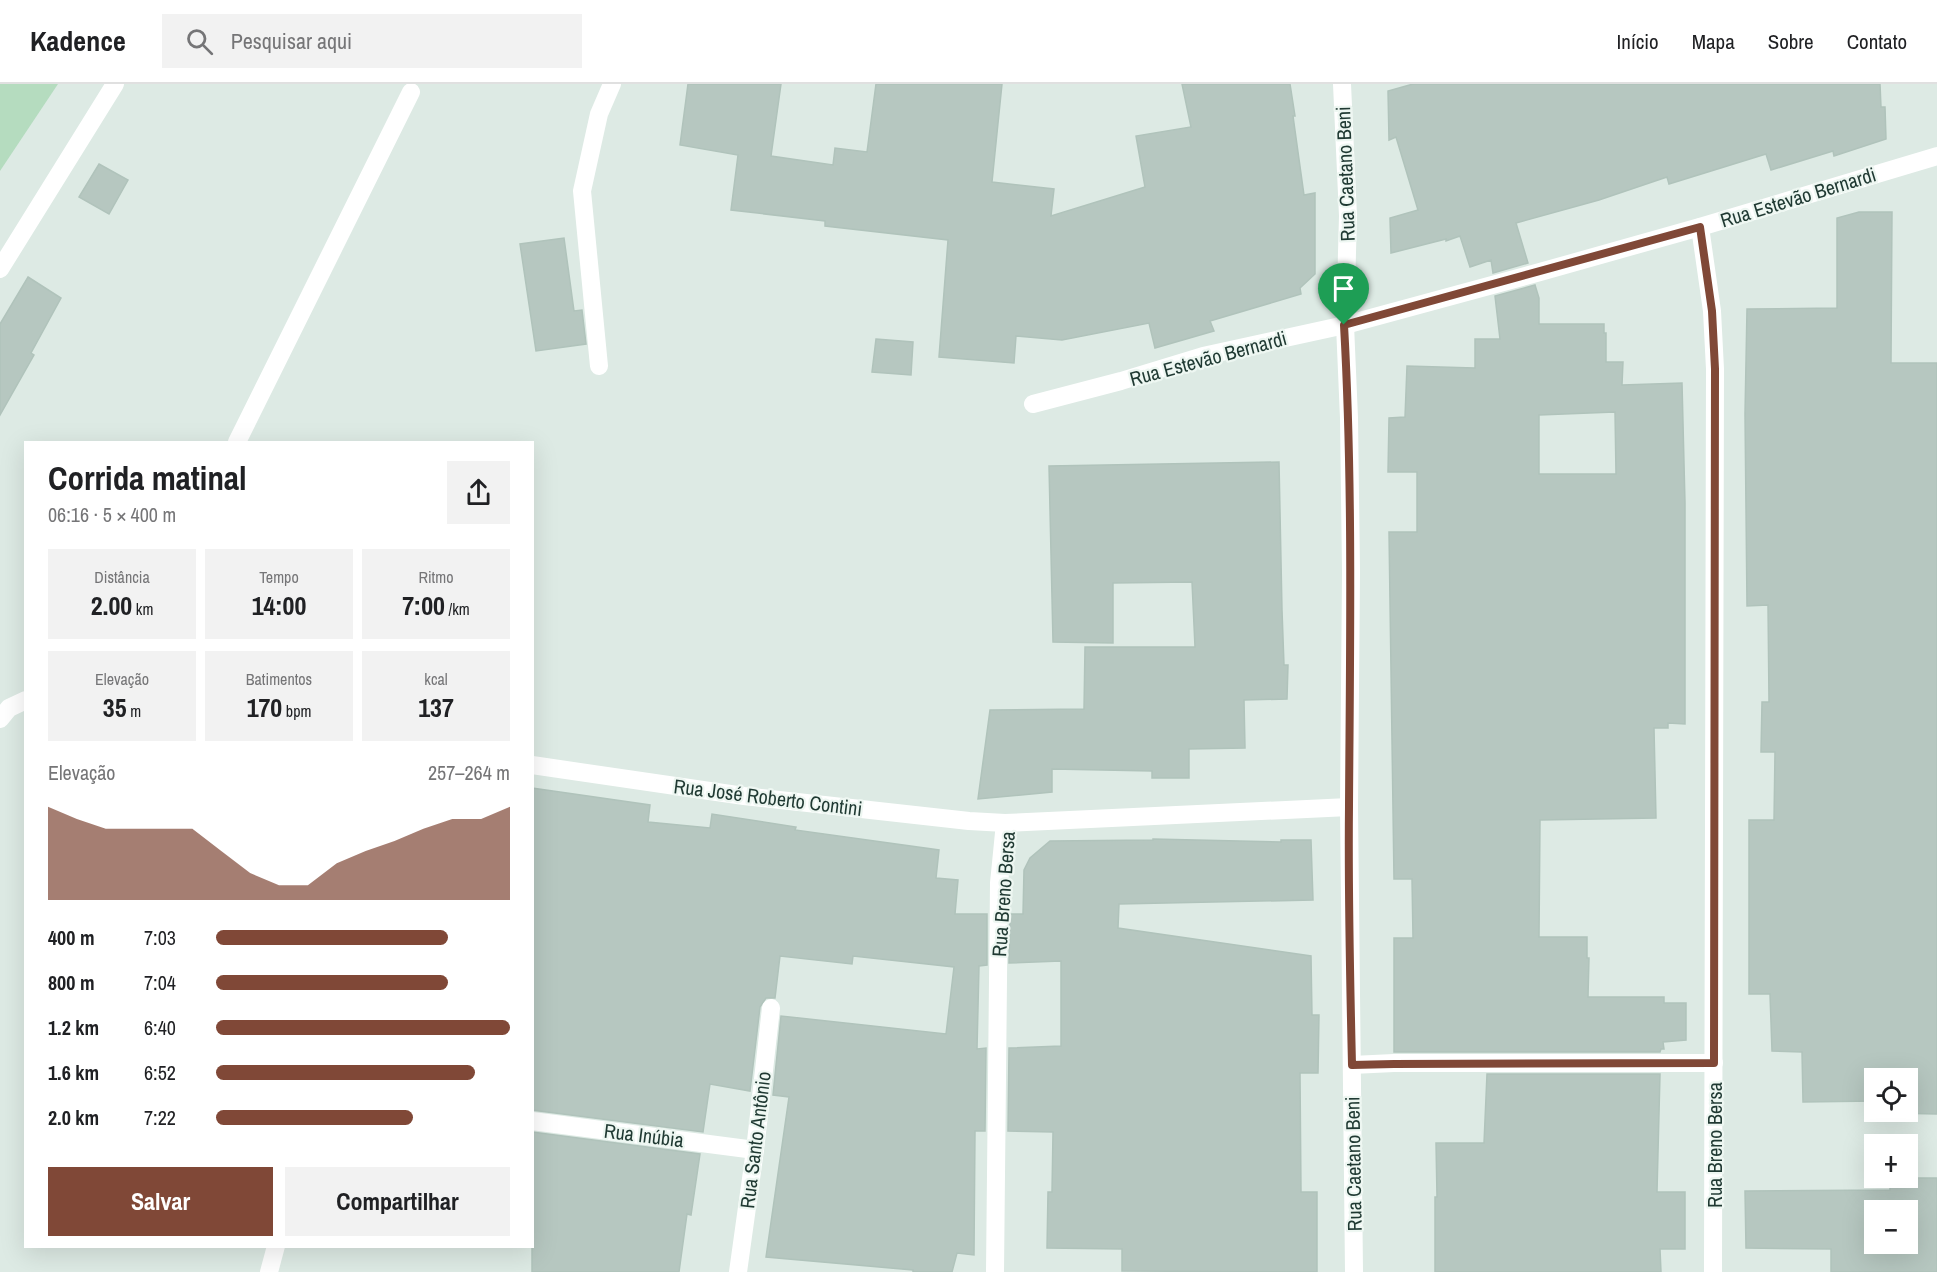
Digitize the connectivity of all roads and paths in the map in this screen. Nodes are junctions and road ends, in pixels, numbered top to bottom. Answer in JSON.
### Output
{"nodes":[{"id":1,"x":115,"y":84,"type":"edge"},
{"id":2,"x":612,"y":84,"type":"edge"},
{"id":3,"x":1342,"y":84,"type":"edge"},
{"id":4,"x":411,"y":92,"type":"dead end"},
{"id":5,"x":1937,"y":156,"type":"edge"},
{"id":6,"x":1700,"y":227,"type":"junction"},
{"id":7,"x":0,"y":269,"type":"edge"},
{"id":8,"x":1344,"y":325,"type":"junction"},
{"id":9,"x":599,"y":366,"type":"dead end"},
{"id":10,"x":1033,"y":404,"type":"dead end"},
{"id":11,"x":237,"y":441,"type":"edge"},
{"id":12,"x":24,"y":701,"type":"edge"},
{"id":13,"x":0,"y":719,"type":"edge"},
{"id":14,"x":534,"y":765,"type":"edge"},
{"id":15,"x":1349,"y":807,"type":"junction"},
{"id":16,"x":1005,"y":822,"type":"junction"},
{"id":17,"x":771,"y":1008,"type":"dead end"},
{"id":18,"x":1714,"y":1063,"type":"junction"},
{"id":19,"x":1352,"y":1065,"type":"junction"},
{"id":20,"x":534,"y":1121,"type":"edge"},
{"id":21,"x":755,"y":1150,"type":"junction"},
{"id":22,"x":275,"y":1248,"type":"edge"},
{"id":23,"x":269,"y":1272,"type":"edge"},
{"id":24,"x":738,"y":1272,"type":"edge"},
{"id":25,"x":995,"y":1272,"type":"edge"},
{"id":26,"x":1354,"y":1272,"type":"edge"},
{"id":27,"x":1713,"y":1272,"type":"edge"}],
"edges":[{"from":1,"to":7,"type":"street"},
{"from":2,"to":9,"type":"street"},
{"from":3,"to":8,"type":"street","name":"Rua Caetano Beni"},
{"from":4,"to":11,"type":"street"},
{"from":5,"to":6,"type":"street","name":"Rua Estevão Bernardi"},
{"from":6,"to":8,"type":"street","name":"Rua Estevão Bernardi"},
{"from":6,"to":18,"type":"street","name":"Rua Breno Bersa"},
{"from":8,"to":10,"type":"street","name":"Rua Estevão Bernardi"},
{"from":8,"to":15,"type":"street","name":"Rua Caetano Beni"},
{"from":12,"to":13,"type":"street"},
{"from":14,"to":16,"type":"street","name":"Rua José Roberto Contini"},
{"from":15,"to":16,"type":"street","name":"Rua Breno Bersa"},
{"from":15,"to":19,"type":"street","name":"Rua Caetano Beni"},
{"from":16,"to":25,"type":"street","name":"Rua Breno Bersa"},
{"from":17,"to":21,"type":"street","name":"Rua Santo Antônio"},
{"from":18,"to":19,"type":"street"},
{"from":18,"to":27,"type":"street","name":"Rua Breno Bersa"},
{"from":19,"to":26,"type":"street","name":"Rua Caetano Beni"},
{"from":20,"to":21,"type":"street","name":"Rua Inúbia"},
{"from":21,"to":24,"type":"street","name":"Rua Santo Antônio"},
{"from":22,"to":23,"type":"street"}]}
